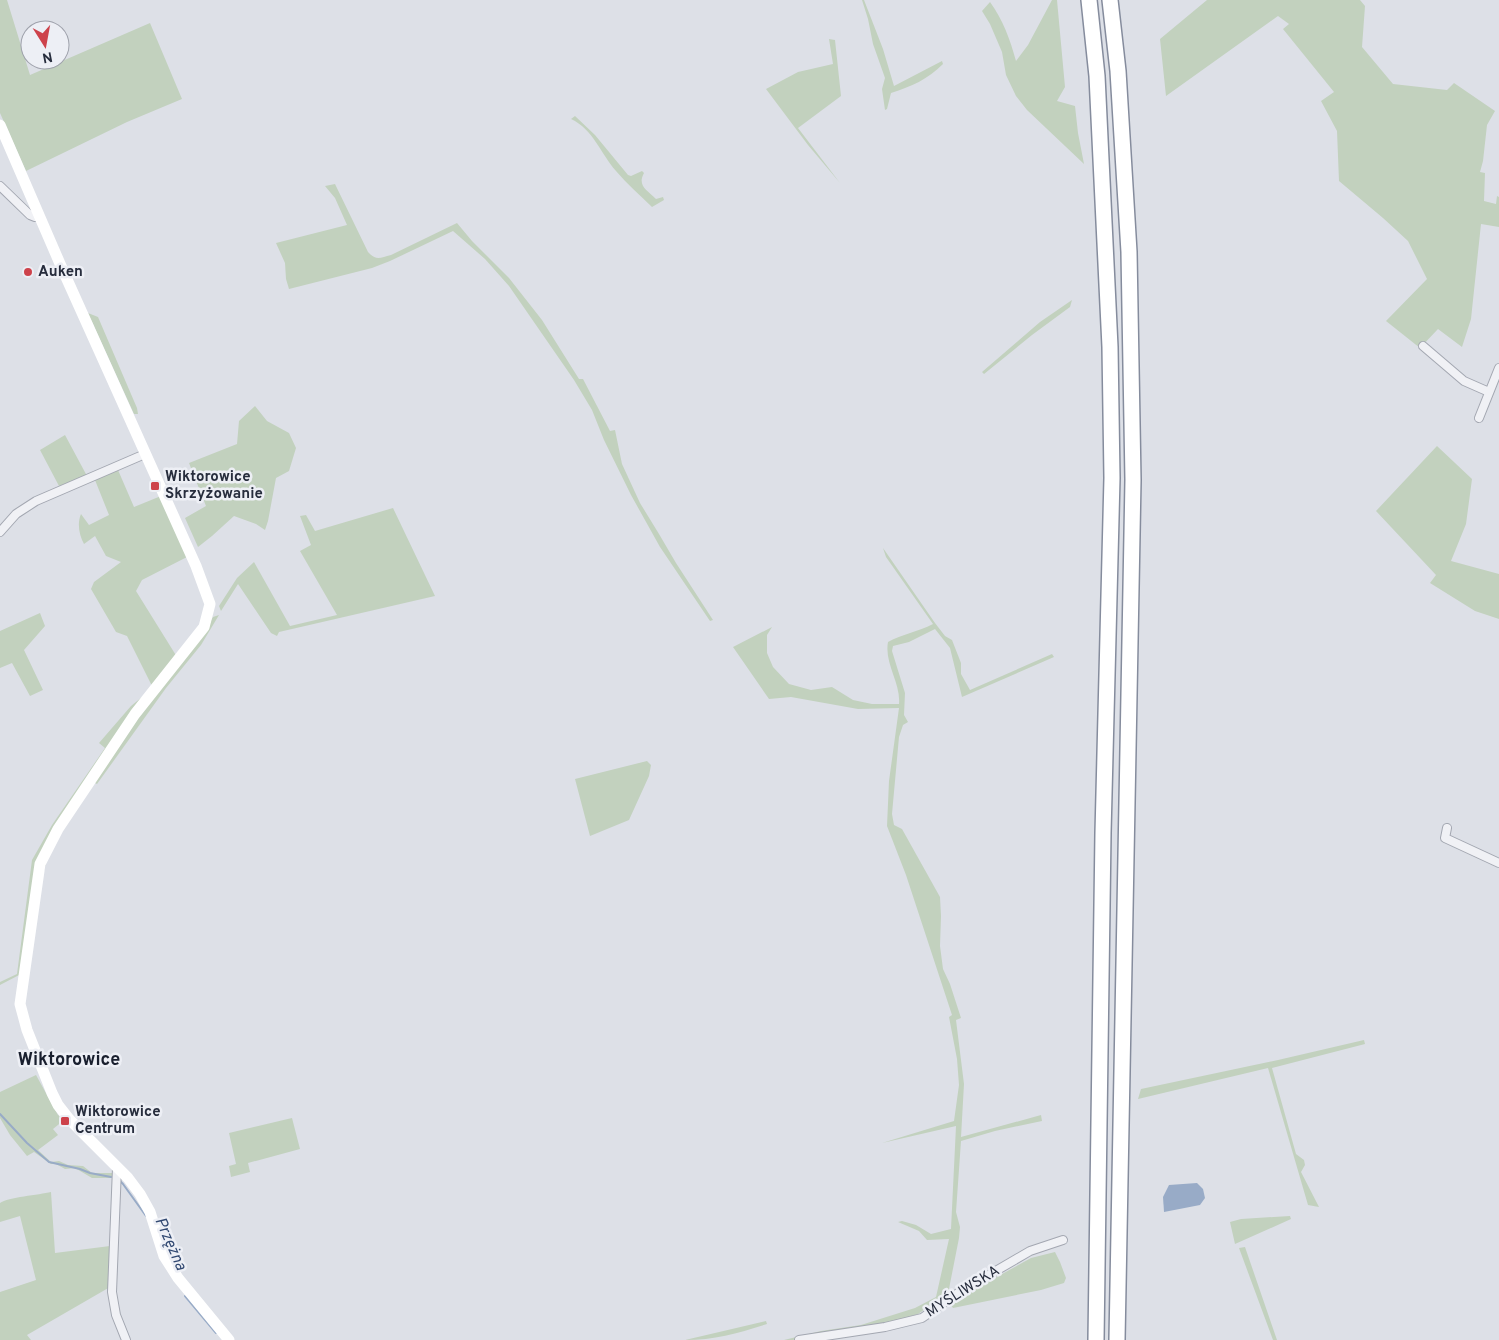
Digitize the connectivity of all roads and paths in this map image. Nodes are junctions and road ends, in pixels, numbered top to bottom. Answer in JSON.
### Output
{"nodes":[{"id":1,"x":1089,"y":0,"type":"edge"},
{"id":2,"x":1110,"y":0,"type":"edge"},
{"id":3,"x":0,"y":125,"type":"edge"},
{"id":4,"x":0,"y":186,"type":"edge"},
{"id":5,"x":39,"y":216,"type":"junction"},
{"id":6,"x":1423,"y":346,"type":"dead end"},
{"id":7,"x":1499,"y":368,"type":"edge"},
{"id":8,"x":1489,"y":392,"type":"junction"},
{"id":9,"x":1479,"y":418,"type":"dead end"},
{"id":10,"x":145,"y":454,"type":"junction"},
{"id":11,"x":0,"y":532,"type":"edge"},
{"id":12,"x":1447,"y":828,"type":"dead end"},
{"id":13,"x":1499,"y":863,"type":"edge"},
{"id":14,"x":117,"y":1168,"type":"junction"},
{"id":15,"x":1063,"y":1240,"type":"dead end"},
{"id":16,"x":126,"y":1340,"type":"edge"},
{"id":17,"x":229,"y":1340,"type":"edge"},
{"id":18,"x":799,"y":1340,"type":"edge"},
{"id":19,"x":1096,"y":1340,"type":"edge"},
{"id":20,"x":1117,"y":1340,"type":"edge"}],
"edges":[{"from":1,"to":19,"type":"highway"},
{"from":2,"to":20,"type":"highway"},
{"from":3,"to":5,"type":"street"},
{"from":4,"to":5,"type":"street"},
{"from":5,"to":10,"type":"street"},
{"from":6,"to":8,"type":"street"},
{"from":7,"to":8,"type":"street"},
{"from":8,"to":9,"type":"street"},
{"from":10,"to":11,"type":"street"},
{"from":10,"to":14,"type":"street"},
{"from":12,"to":13,"type":"street"},
{"from":14,"to":16,"type":"street"},
{"from":14,"to":17,"type":"street"},
{"from":15,"to":18,"type":"street","name":"MYŚLIWSKA"}]}
